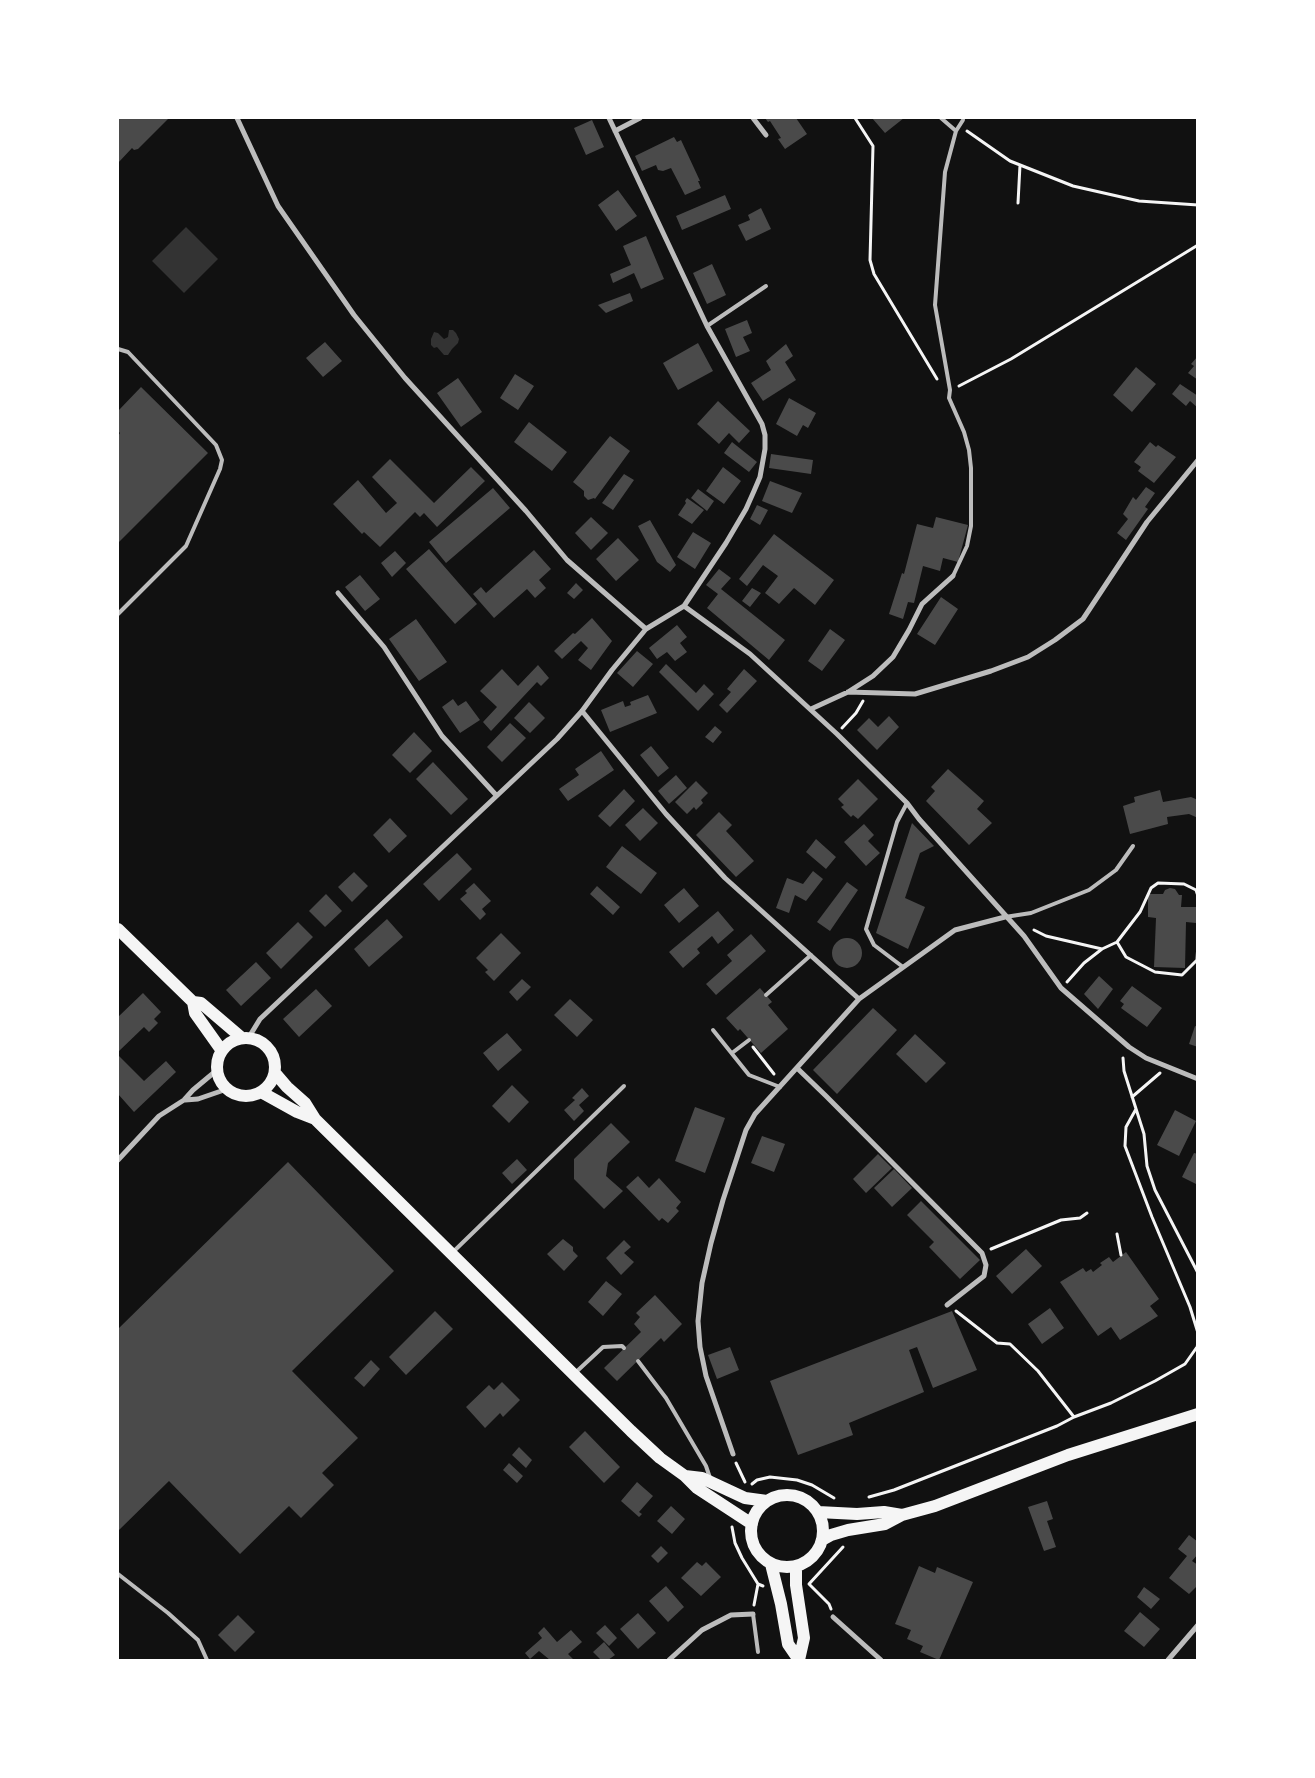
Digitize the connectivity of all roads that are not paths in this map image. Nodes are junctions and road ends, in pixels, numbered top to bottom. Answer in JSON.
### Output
{"nodes":[{"id":1,"x":237,"y":118,"type":"edge"},
{"id":2,"x":610,"y":118,"type":"edge"},
{"id":3,"x":640,"y":118,"type":"edge"},
{"id":4,"x":753,"y":118,"type":"edge"},
{"id":5,"x":941,"y":118,"type":"edge"},
{"id":6,"x":963,"y":120,"type":"dead end"},
{"id":7,"x":956,"y":131,"type":"junction"},
{"id":8,"x":615,"y":132,"type":"junction"},
{"id":9,"x":766,"y":135,"type":"dead end"},
{"id":10,"x":766,"y":286,"type":"dead end"},
{"id":11,"x":707,"y":326,"type":"junction"},
{"id":12,"x":118,"y":350,"type":"edge"},
{"id":13,"x":1198,"y":460,"type":"edge"},
{"id":14,"x":953,"y":576,"type":"joint"},
{"id":15,"x":338,"y":593,"type":"dead end"},
{"id":16,"x":684,"y":606,"type":"junction"},
{"id":17,"x":118,"y":614,"type":"edge"},
{"id":18,"x":646,"y":628,"type":"junction"},
{"id":19,"x":848,"y":692,"type":"junction"},
{"id":20,"x":811,"y":709,"type":"junction"},
{"id":21,"x":582,"y":710,"type":"junction"},
{"id":22,"x":496,"y":795,"type":"junction"},
{"id":23,"x":907,"y":803,"type":"junction"},
{"id":24,"x":1133,"y":846,"type":"dead end"},
{"id":25,"x":1005,"y":917,"type":"junction"},
{"id":26,"x":118,"y":929,"type":"edge"},
{"id":27,"x":811,"y":955,"type":"junction"},
{"id":28,"x":904,"y":967,"type":"junction"},
{"id":29,"x":766,"y":995,"type":"dead end"},
{"id":30,"x":859,"y":1000,"type":"junction"},
{"id":31,"x":193,"y":1002,"type":"junction"},
{"id":32,"x":713,"y":1030,"type":"dead end"},
{"id":33,"x":245,"y":1037,"type":"junction"},
{"id":34,"x":748,"y":1040,"type":"road end"},
{"id":35,"x":222,"y":1051,"type":"junction"},
{"id":36,"x":732,"y":1053,"type":"junction"},
{"id":37,"x":798,"y":1069,"type":"junction"},
{"id":38,"x":217,"y":1070,"type":"junction"},
{"id":39,"x":275,"y":1073,"type":"junction"},
{"id":40,"x":1198,"y":1079,"type":"edge"},
{"id":41,"x":624,"y":1086,"type":"dead end"},
{"id":42,"x":781,"y":1086,"type":"junction"},
{"id":43,"x":227,"y":1089,"type":"junction"},
{"id":44,"x":261,"y":1092,"type":"junction"},
{"id":45,"x":184,"y":1100,"type":"junction"},
{"id":46,"x":314,"y":1119,"type":"junction"},
{"id":47,"x":118,"y":1160,"type":"edge"},
{"id":48,"x":451,"y":1253,"type":"junction"},
{"id":49,"x":948,"y":1305,"type":"road end"},
{"id":50,"x":624,"y":1348,"type":"dead end"},
{"id":51,"x":638,"y":1361,"type":"dead end"},
{"id":52,"x":574,"y":1375,"type":"junction"},
{"id":53,"x":1198,"y":1414,"type":"edge"},
{"id":54,"x":733,"y":1454,"type":"road end"},
{"id":55,"x":685,"y":1476,"type":"junction"},
{"id":56,"x":711,"y":1483,"type":"junction"},
{"id":57,"x":767,"y":1501,"type":"junction"},
{"id":58,"x":818,"y":1512,"type":"junction"},
{"id":59,"x":902,"y":1515,"type":"junction"},
{"id":60,"x":752,"y":1524,"type":"junction"},
{"id":61,"x":822,"y":1540,"type":"junction"},
{"id":62,"x":771,"y":1564,"type":"junction"},
{"id":63,"x":796,"y":1566,"type":"junction"},
{"id":64,"x":118,"y":1574,"type":"edge"},
{"id":65,"x":753,"y":1614,"type":"joint"},
{"id":66,"x":834,"y":1617,"type":"road end"},
{"id":67,"x":1198,"y":1625,"type":"edge"},
{"id":68,"x":758,"y":1652,"type":"dead end"},
{"id":69,"x":207,"y":1660,"type":"edge"},
{"id":70,"x":669,"y":1660,"type":"edge"},
{"id":71,"x":799,"y":1660,"type":"edge"},
{"id":72,"x":881,"y":1660,"type":"edge"},
{"id":73,"x":1168,"y":1660,"type":"edge"}],
"edges":[{"from":1,"to":18,"type":"street"},
{"from":2,"to":8,"type":"street"},
{"from":3,"to":8,"type":"street"},
{"from":4,"to":9,"type":"street"},
{"from":5,"to":7,"type":"lane"},
{"from":6,"to":7,"type":"lane"},
{"from":7,"to":14,"type":"lane"},
{"from":8,"to":11,"type":"street"},
{"from":10,"to":11,"type":"lane"},
{"from":11,"to":16,"type":"street"},
{"from":12,"to":17,"type":"lane"},
{"from":13,"to":19,"type":"street"},
{"from":14,"to":19,"type":"street"},
{"from":15,"to":22,"type":"street"},
{"from":16,"to":18,"type":"street"},
{"from":16,"to":20,"type":"street"},
{"from":18,"to":21,"type":"street"},
{"from":19,"to":20,"type":"street"},
{"from":20,"to":23,"type":"street"},
{"from":21,"to":22,"type":"street"},
{"from":21,"to":27,"type":"street"},
{"from":22,"to":33,"type":"street"},
{"from":23,"to":25,"type":"street"},
{"from":23,"to":28,"type":"lane"},
{"from":24,"to":25,"type":"lane"},
{"from":25,"to":28,"type":"street"},
{"from":25,"to":40,"type":"street"},
{"from":26,"to":31,"type":"main road"},
{"from":27,"to":29,"type":"lane"},
{"from":27,"to":30,"type":"street"},
{"from":28,"to":30,"type":"street"},
{"from":30,"to":37,"type":"street"},
{"from":31,"to":33,"type":"main road"},
{"from":31,"to":35,"type":"main road"},
{"from":32,"to":36,"type":"lane"},
{"from":33,"to":35,"type":"main road"},
{"from":33,"to":39,"type":"main road"},
{"from":34,"to":36,"type":"lane"},
{"from":35,"to":38,"type":"main road"},
{"from":36,"to":42,"type":"lane"},
{"from":37,"to":42,"type":"street"},
{"from":37,"to":49,"type":"street"},
{"from":38,"to":43,"type":"main road"},
{"from":38,"to":45,"type":"street"},
{"from":39,"to":44,"type":"main road"},
{"from":39,"to":46,"type":"main road"},
{"from":41,"to":48,"type":"lane"},
{"from":42,"to":54,"type":"street"},
{"from":43,"to":44,"type":"main road"},
{"from":43,"to":45,"type":"street"},
{"from":44,"to":46,"type":"main road"},
{"from":45,"to":47,"type":"street"},
{"from":46,"to":48,"type":"main road"},
{"from":48,"to":52,"type":"main road"},
{"from":50,"to":52,"type":"lane"},
{"from":51,"to":56,"type":"lane"},
{"from":52,"to":55,"type":"main road"},
{"from":53,"to":59,"type":"main road"},
{"from":55,"to":56,"type":"main road"},
{"from":55,"to":60,"type":"main road"},
{"from":56,"to":57,"type":"main road"},
{"from":57,"to":58,"type":"main road"},
{"from":57,"to":60,"type":"main road"},
{"from":58,"to":59,"type":"main road"},
{"from":58,"to":61,"type":"main road"},
{"from":59,"to":61,"type":"main road"},
{"from":60,"to":62,"type":"main road"},
{"from":61,"to":63,"type":"main road"},
{"from":62,"to":63,"type":"main road"},
{"from":62,"to":71,"type":"main road"},
{"from":63,"to":71,"type":"main road"},
{"from":64,"to":69,"type":"lane"},
{"from":65,"to":68,"type":"lane"},
{"from":65,"to":70,"type":"street"},
{"from":66,"to":72,"type":"street"},
{"from":67,"to":73,"type":"street"}]}
